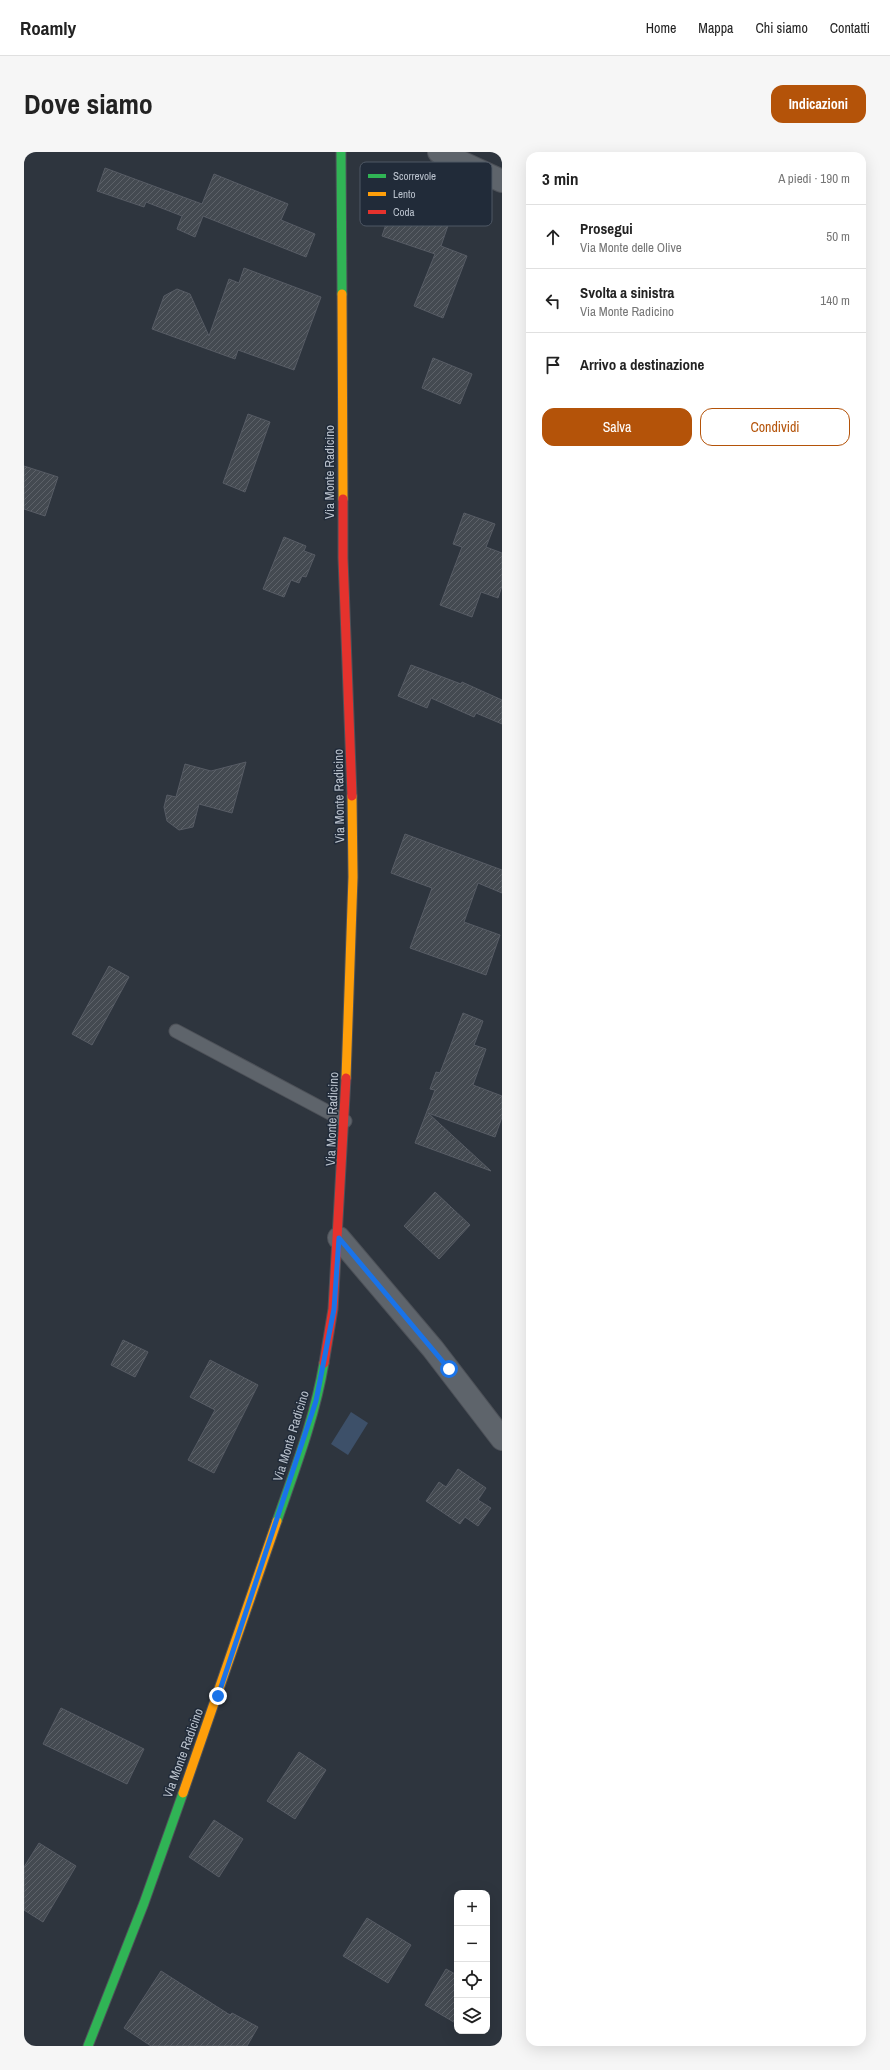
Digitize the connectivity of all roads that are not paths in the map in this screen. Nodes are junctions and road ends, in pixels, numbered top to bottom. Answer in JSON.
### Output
{"nodes":[{"id":1,"x":341,"y":152,"type":"edge"},
{"id":2,"x":439,"y":152,"type":"edge"},
{"id":3,"x":461,"y":162,"type":"edge"},
{"id":4,"x":492,"y":176,"type":"edge"},
{"id":5,"x":502,"y":181,"type":"edge"},
{"id":6,"x":176,"y":1031,"type":"dead end"},
{"id":7,"x":345,"y":1121,"type":"junction"},
{"id":8,"x":339,"y":1238,"type":"junction"},
{"id":9,"x":502,"y":1439,"type":"edge"},
{"id":10,"x":88,"y":2046,"type":"edge"}],
"edges":[{"from":1,"to":7,"type":"street","name":"Via Monte Radicino"},
{"from":2,"to":3,"type":"street"},
{"from":4,"to":5,"type":"street"},
{"from":6,"to":7,"type":"lane"},
{"from":7,"to":8,"type":"street","name":"Via Monte Radicino"},
{"from":8,"to":9,"type":"street"},
{"from":8,"to":10,"type":"street","name":"Via Monte Radicino"}]}
